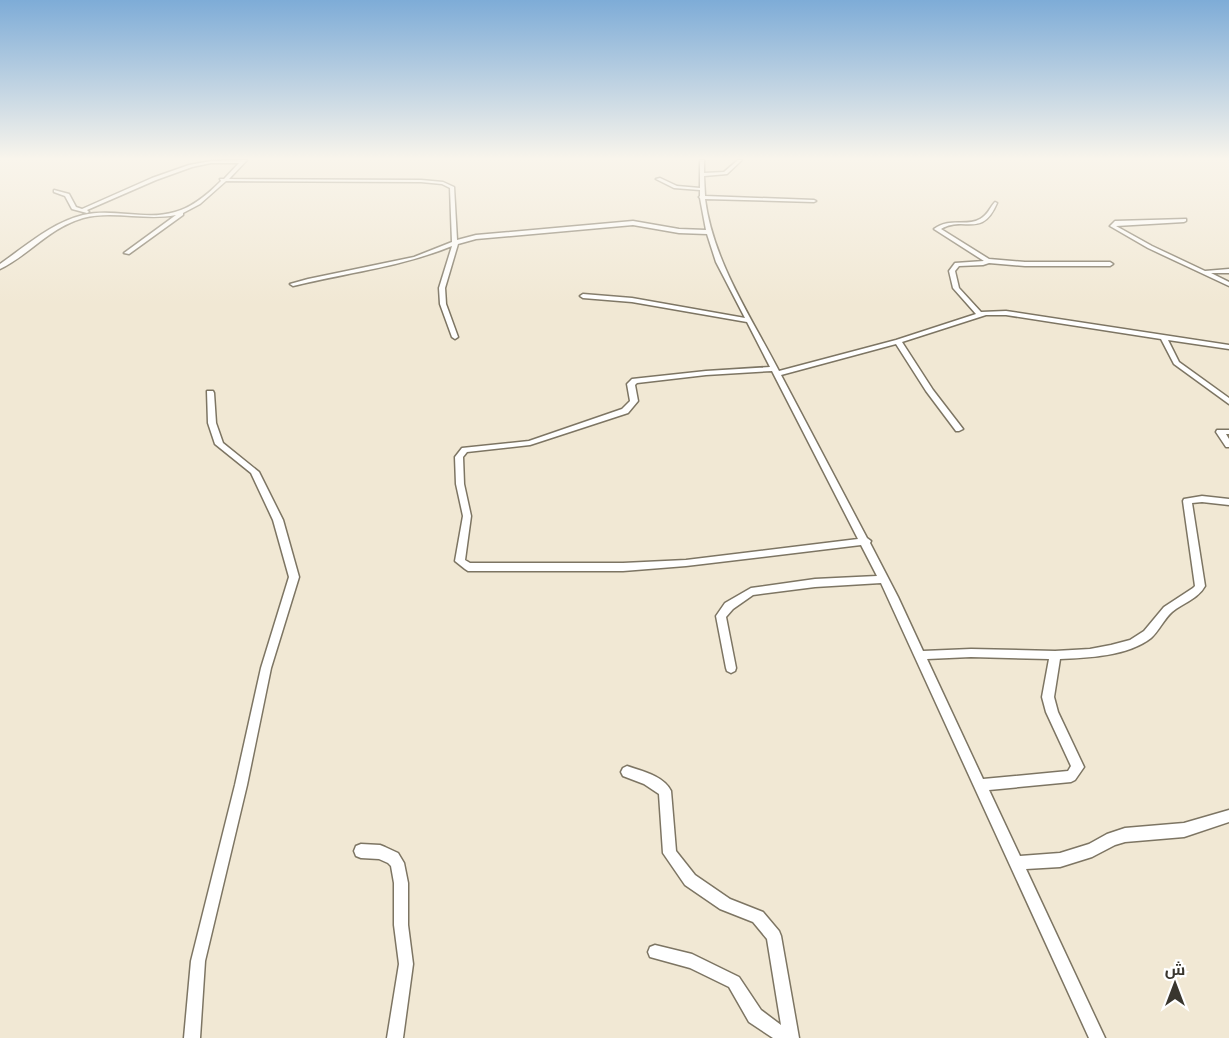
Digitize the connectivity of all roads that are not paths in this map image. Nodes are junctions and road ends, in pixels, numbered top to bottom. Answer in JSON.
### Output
{"nodes":[{"id":1,"x":75,"y":208,"type":"edge"},
{"id":2,"x":87,"y":208,"type":"edge"},
{"id":3,"x":454,"y":208,"type":"edge"},
{"id":4,"x":703,"y":208,"type":"edge"},
{"id":5,"x":994,"y":208,"type":"edge"},
{"id":6,"x":185,"y":210,"type":"joint"},
{"id":7,"x":82,"y":211,"type":"junction"},
{"id":8,"x":95,"y":214,"type":"junction"},
{"id":9,"x":1184,"y":220,"type":"dead end"},
{"id":10,"x":707,"y":232,"type":"junction"},
{"id":11,"x":455,"y":244,"type":"junction"},
{"id":12,"x":127,"y":253,"type":"dead end"},
{"id":13,"x":988,"y":261,"type":"junction"},
{"id":14,"x":1110,"y":264,"type":"dead end"},
{"id":15,"x":0,"y":267,"type":"edge"},
{"id":16,"x":1229,"y":271,"type":"edge"},
{"id":17,"x":1204,"y":272,"type":"junction"},
{"id":18,"x":292,"y":284,"type":"dead end"},
{"id":19,"x":1229,"y":284,"type":"edge"},
{"id":20,"x":583,"y":296,"type":"dead end"},
{"id":21,"x":980,"y":315,"type":"junction"},
{"id":22,"x":748,"y":316,"type":"junction"},
{"id":23,"x":455,"y":337,"type":"dead end"},
{"id":24,"x":1164,"y":339,"type":"junction"},
{"id":25,"x":897,"y":341,"type":"junction"},
{"id":26,"x":1229,"y":348,"type":"edge"},
{"id":27,"x":776,"y":371,"type":"junction"},
{"id":28,"x":210,"y":393,"type":"dead end"},
{"id":29,"x":1229,"y":402,"type":"edge"},
{"id":30,"x":959,"y":429,"type":"dead end"},
{"id":31,"x":1229,"y":432,"type":"edge"},
{"id":32,"x":1229,"y":446,"type":"edge"},
{"id":33,"x":1229,"y":502,"type":"edge"},
{"id":34,"x":866,"y":541,"type":"junction"},
{"id":35,"x":884,"y":579,"type":"junction"},
{"id":36,"x":921,"y":655,"type":"junction"},
{"id":37,"x":1055,"y":655,"type":"junction"},
{"id":38,"x":731,"y":668,"type":"dead end"},
{"id":39,"x":627,"y":772,"type":"dead end"},
{"id":40,"x":982,"y":786,"type":"junction"},
{"id":41,"x":1229,"y":816,"type":"edge"},
{"id":42,"x":361,"y":851,"type":"dead end"},
{"id":43,"x":1017,"y":864,"type":"junction"},
{"id":44,"x":655,"y":952,"type":"dead end"},
{"id":45,"x":192,"y":1038,"type":"edge"},
{"id":46,"x":395,"y":1038,"type":"edge"},
{"id":47,"x":786,"y":1038,"type":"edge"},
{"id":48,"x":791,"y":1038,"type":"edge"},
{"id":49,"x":1097,"y":1038,"type":"edge"}],
"edges":[{"from":1,"to":7,"type":"street"},
{"from":2,"to":7,"type":"street"},
{"from":3,"to":11,"type":"street"},
{"from":4,"to":10,"type":"street"},
{"from":5,"to":13,"type":"street"},
{"from":6,"to":8,"type":"street"},
{"from":6,"to":12,"type":"street"},
{"from":7,"to":8,"type":"street"},
{"from":8,"to":15,"type":"street"},
{"from":9,"to":17,"type":"street"},
{"from":10,"to":11,"type":"street"},
{"from":10,"to":22,"type":"street"},
{"from":11,"to":18,"type":"street"},
{"from":11,"to":23,"type":"street"},
{"from":13,"to":14,"type":"street"},
{"from":13,"to":21,"type":"street"},
{"from":16,"to":17,"type":"street"},
{"from":17,"to":19,"type":"street"},
{"from":20,"to":22,"type":"street"},
{"from":21,"to":24,"type":"street"},
{"from":21,"to":25,"type":"street"},
{"from":22,"to":27,"type":"street"},
{"from":24,"to":26,"type":"street"},
{"from":24,"to":29,"type":"street"},
{"from":25,"to":27,"type":"street"},
{"from":25,"to":30,"type":"street"},
{"from":27,"to":34,"type":"street"},
{"from":27,"to":34,"type":"street"},
{"from":28,"to":45,"type":"street"},
{"from":31,"to":32,"type":"street"},
{"from":33,"to":37,"type":"street"},
{"from":34,"to":35,"type":"street"},
{"from":35,"to":36,"type":"street"},
{"from":35,"to":38,"type":"street"},
{"from":36,"to":37,"type":"street"},
{"from":36,"to":40,"type":"street"},
{"from":37,"to":40,"type":"street"},
{"from":39,"to":48,"type":"street"},
{"from":40,"to":43,"type":"street"},
{"from":41,"to":43,"type":"street"},
{"from":42,"to":46,"type":"street"},
{"from":43,"to":49,"type":"street"},
{"from":44,"to":47,"type":"street"}]}
